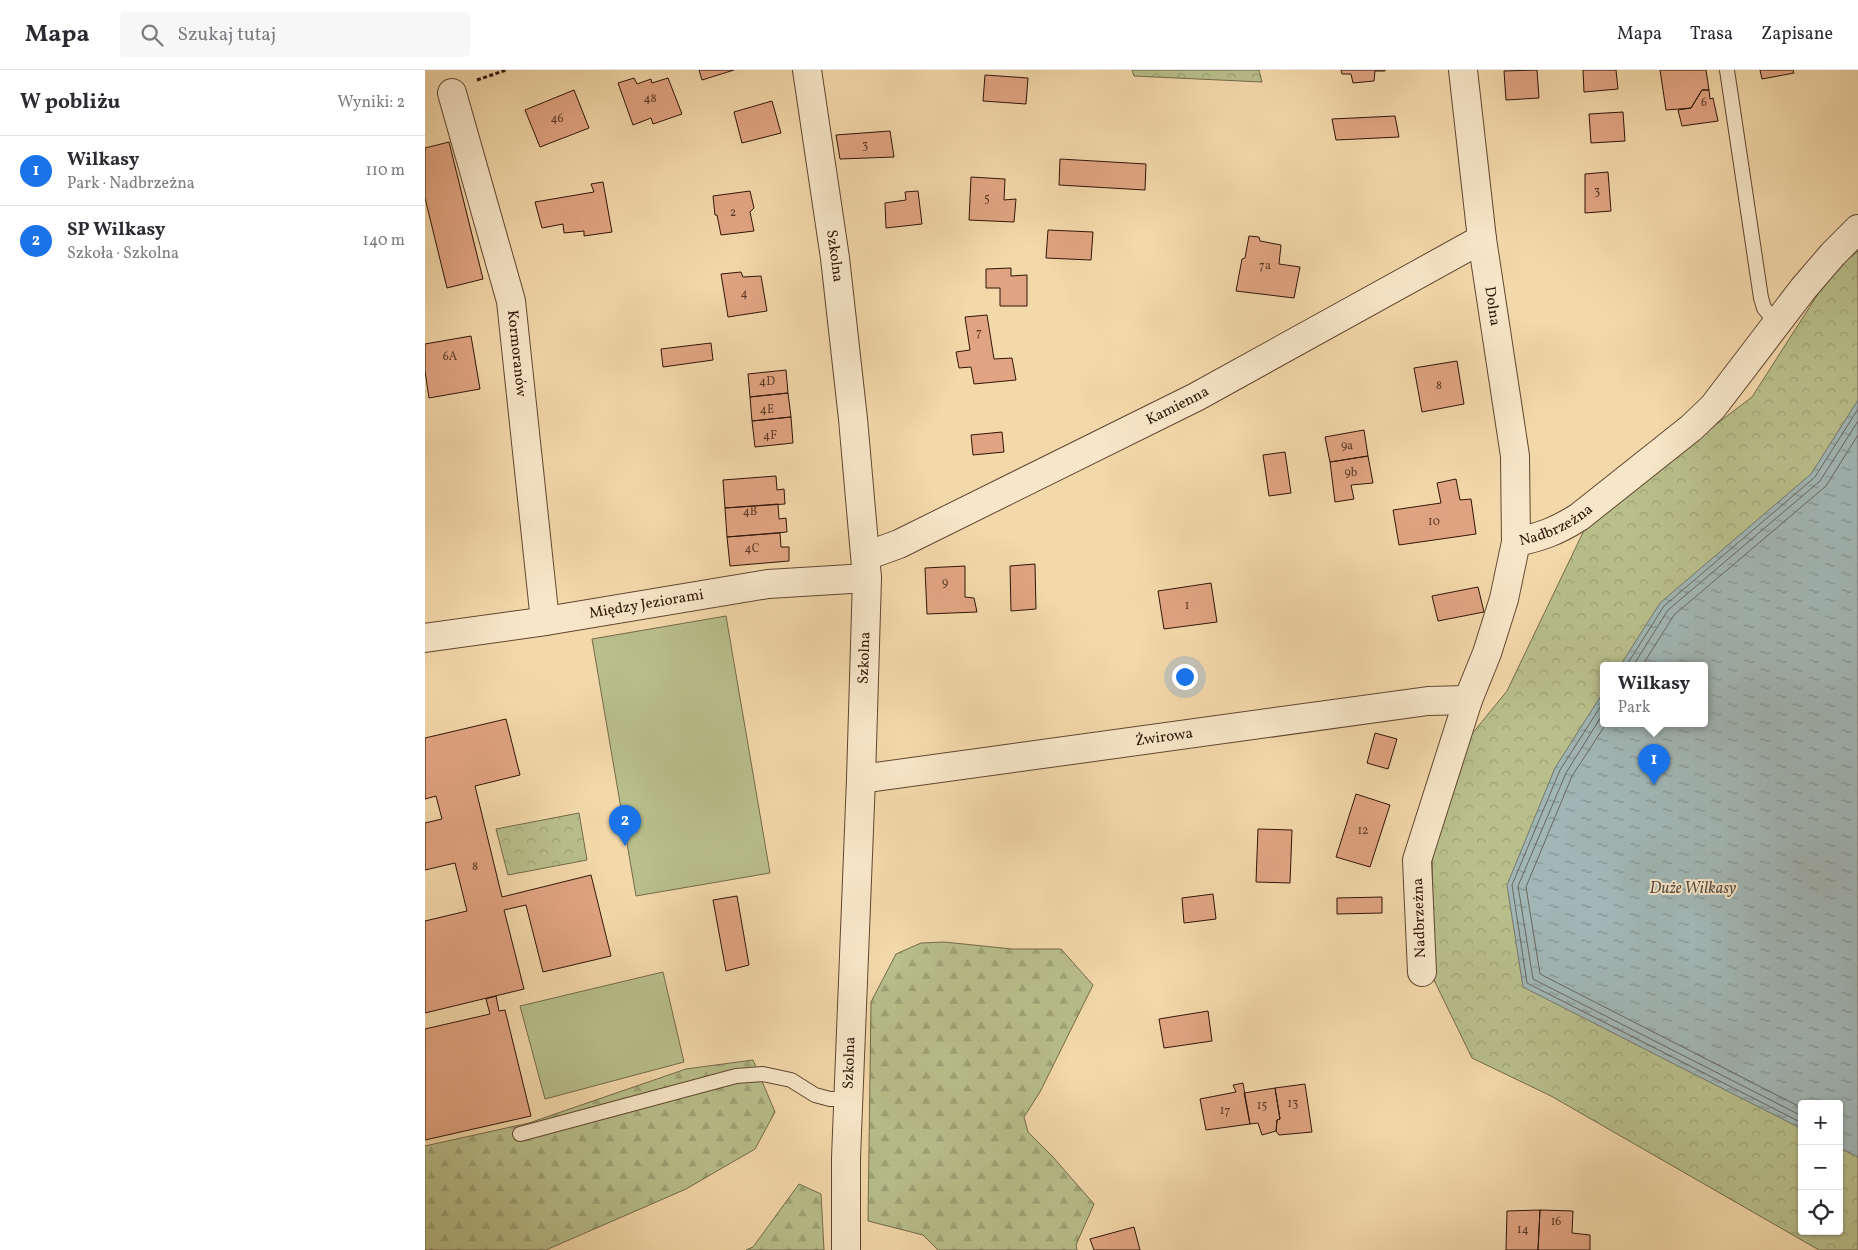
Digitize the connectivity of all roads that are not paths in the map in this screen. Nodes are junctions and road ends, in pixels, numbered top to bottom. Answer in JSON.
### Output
{"nodes":[{"id":1,"x":807,"y":70,"type":"edge"},
{"id":2,"x":1463,"y":70,"type":"edge"},
{"id":3,"x":1727,"y":70,"type":"edge"},
{"id":4,"x":452,"y":93,"type":"dead end"},
{"id":5,"x":1858,"y":229,"type":"edge"},
{"id":6,"x":1482,"y":239,"type":"junction"},
{"id":7,"x":1777,"y":324,"type":"junction"},
{"id":8,"x":1516,"y":542,"type":"junction"},
{"id":9,"x":867,"y":567,"type":"junction"},
{"id":10,"x":545,"y":621,"type":"junction"},
{"id":11,"x":425,"y":638,"type":"edge"},
{"id":12,"x":1468,"y":700,"type":"junction"},
{"id":13,"x":861,"y":779,"type":"junction"},
{"id":14,"x":1422,"y":972,"type":"dead end"},
{"id":15,"x":848,"y":1099,"type":"junction"},
{"id":16,"x":520,"y":1134,"type":"dead end"},
{"id":17,"x":846,"y":1250,"type":"edge"}],
"edges":[{"from":1,"to":9,"type":"street","name":"Szkolna"},
{"from":2,"to":6,"type":"street","name":"Dolna"},
{"from":3,"to":7,"type":"lane"},
{"from":4,"to":10,"type":"street","name":"Kormoranów"},
{"from":5,"to":7,"type":"street","name":"Nadbrzeżna"},
{"from":6,"to":8,"type":"street","name":"Dolna"},
{"from":6,"to":9,"type":"street","name":"Kamienna"},
{"from":7,"to":8,"type":"street","name":"Nadbrzeżna"},
{"from":8,"to":12,"type":"street","name":"Nadbrzeżna"},
{"from":9,"to":10,"type":"street","name":"Między Jeziorami"},
{"from":9,"to":13,"type":"street","name":"Szkolna"},
{"from":10,"to":11,"type":"street","name":"Między Jeziorami"},
{"from":12,"to":13,"type":"street","name":"Żwirowa"},
{"from":12,"to":14,"type":"street","name":"Nadbrzeżna"},
{"from":13,"to":15,"type":"street","name":"Szkolna"},
{"from":15,"to":16,"type":"lane"},
{"from":15,"to":17,"type":"street","name":"Szkolna"}]}
